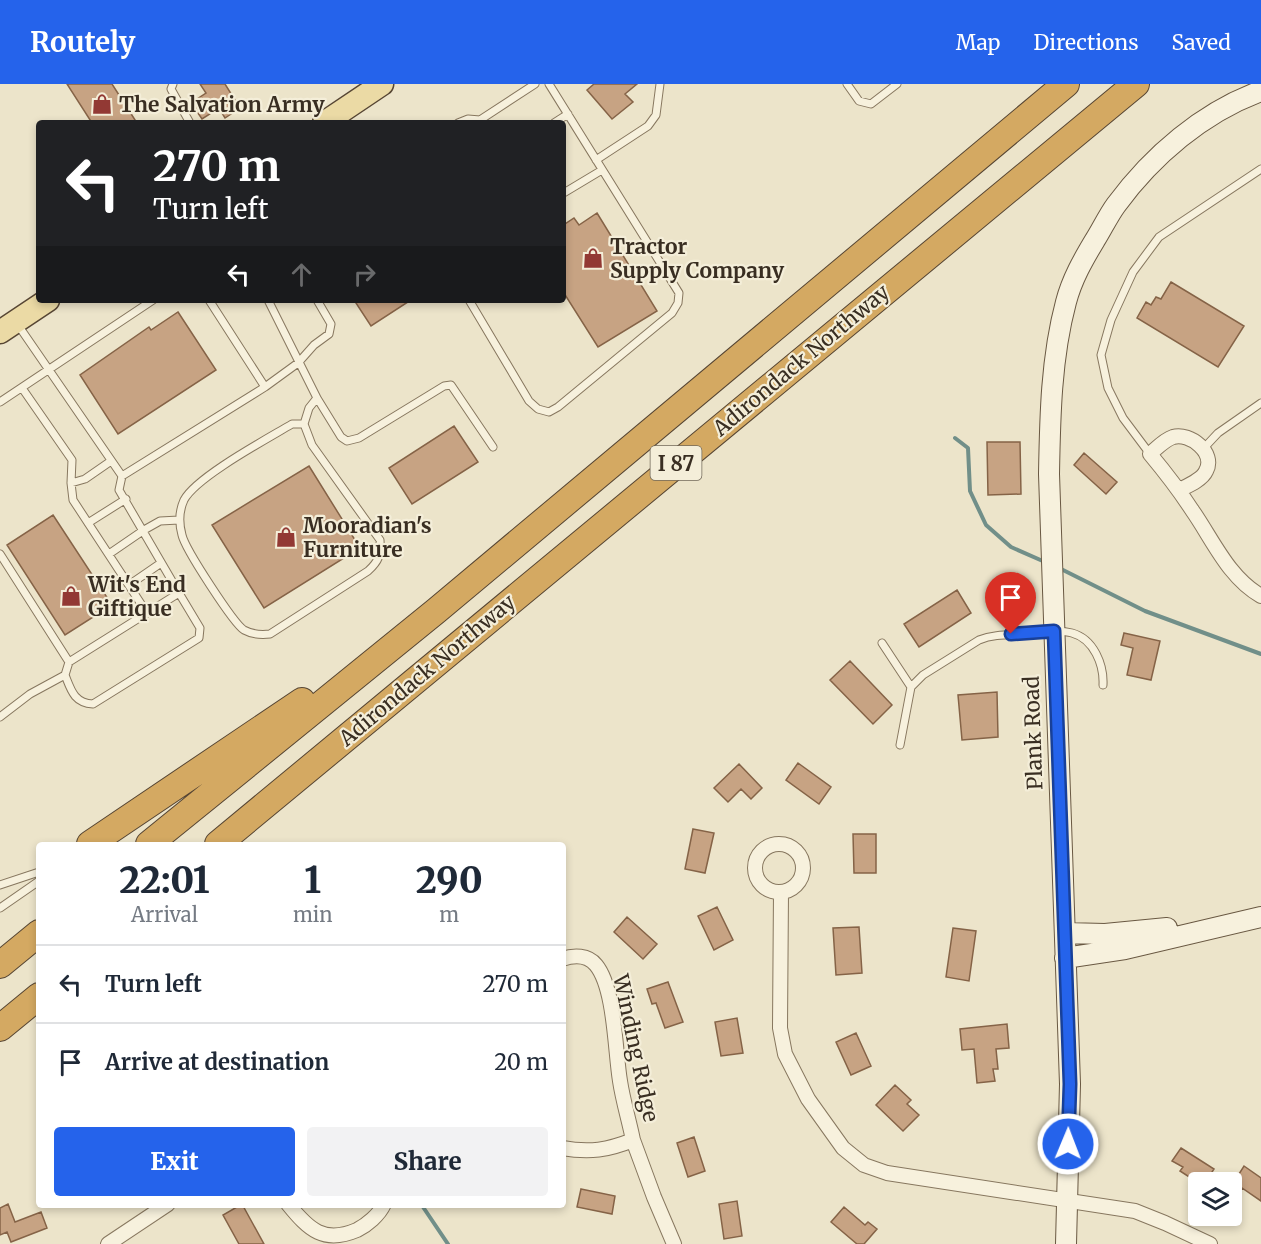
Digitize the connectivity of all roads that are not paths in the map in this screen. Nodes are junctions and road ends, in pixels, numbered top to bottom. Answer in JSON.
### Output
{"nodes":[{"id":1,"x":173,"y":84,"type":"edge"},
{"id":2,"x":535,"y":84,"type":"edge"},
{"id":3,"x":549,"y":84,"type":"edge"},
{"id":4,"x":660,"y":84,"type":"edge"},
{"id":5,"x":847,"y":84,"type":"edge"},
{"id":6,"x":897,"y":84,"type":"edge"},
{"id":7,"x":1065,"y":84,"type":"edge"},
{"id":8,"x":1136,"y":84,"type":"edge"},
{"id":9,"x":372,"y":87,"type":"edge"},
{"id":10,"x":1261,"y":91,"type":"edge"},
{"id":11,"x":568,"y":114,"type":"junction"},
{"id":12,"x":188,"y":120,"type":"edge"},
{"id":13,"x":328,"y":120,"type":"edge"},
{"id":14,"x":484,"y":120,"type":"edge"},
{"id":15,"x":559,"y":120,"type":"edge"},
{"id":16,"x":596,"y":160,"type":"junction"},
{"id":17,"x":1261,"y":169,"type":"edge"},
{"id":18,"x":602,"y":170,"type":"junction"},
{"id":19,"x":566,"y":192,"type":"edge"},
{"id":20,"x":44,"y":303,"type":"edge"},
{"id":21,"x":148,"y":303,"type":"edge"},
{"id":22,"x":211,"y":303,"type":"edge"},
{"id":23,"x":269,"y":303,"type":"edge"},
{"id":24,"x":319,"y":303,"type":"edge"},
{"id":25,"x":471,"y":303,"type":"edge"},
{"id":26,"x":8,"y":327,"type":"edge"},
{"id":27,"x":298,"y":363,"type":"junction"},
{"id":28,"x":49,"y":369,"type":"junction"},
{"id":29,"x":22,"y":387,"type":"junction"},
{"id":30,"x":265,"y":387,"type":"junction"},
{"id":31,"x":317,"y":398,"type":"junction"},
{"id":32,"x":0,"y":402,"type":"edge"},
{"id":33,"x":1261,"y":403,"type":"edge"},
{"id":34,"x":303,"y":424,"type":"junction"},
{"id":35,"x":494,"y":447,"type":"dead end"},
{"id":36,"x":1203,"y":449,"type":"junction"},
{"id":37,"x":1150,"y":454,"type":"junction"},
{"id":38,"x":111,"y":461,"type":"junction"},
{"id":39,"x":122,"y":476,"type":"junction"},
{"id":40,"x":71,"y":483,"type":"junction"},
{"id":41,"x":1179,"y":490,"type":"junction"},
{"id":42,"x":126,"y":499,"type":"junction"},
{"id":43,"x":179,"y":520,"type":"junction"},
{"id":44,"x":88,"y":523,"type":"junction"},
{"id":45,"x":144,"y":530,"type":"junction"},
{"id":46,"x":109,"y":554,"type":"junction"},
{"id":47,"x":0,"y":555,"type":"edge"},
{"id":48,"x":161,"y":563,"type":"junction"},
{"id":49,"x":129,"y":585,"type":"junction"},
{"id":50,"x":179,"y":593,"type":"junction"},
{"id":51,"x":1261,"y":596,"type":"edge"},
{"id":52,"x":436,"y":610,"type":"junction"},
{"id":53,"x":147,"y":613,"type":"junction"},
{"id":54,"x":1054,"y":631,"type":"junction"},
{"id":55,"x":882,"y":643,"type":"dead end"},
{"id":56,"x":69,"y":662,"type":"junction"},
{"id":57,"x":65,"y":675,"type":"junction"},
{"id":58,"x":1103,"y":686,"type":"dead end"},
{"id":59,"x":911,"y":687,"type":"junction"},
{"id":60,"x":0,"y":717,"type":"edge"},
{"id":61,"x":900,"y":745,"type":"dead end"},
{"id":62,"x":93,"y":842,"type":"edge"},
{"id":63,"x":151,"y":842,"type":"edge"},
{"id":64,"x":220,"y":842,"type":"edge"},
{"id":65,"x":36,"y":873,"type":"edge"},
{"id":66,"x":36,"y":883,"type":"edge"},
{"id":67,"x":0,"y":885,"type":"edge"},
{"id":68,"x":781,"y":892,"type":"dead end"},
{"id":69,"x":0,"y":908,"type":"edge"},
{"id":70,"x":1261,"y":917,"type":"edge"},
{"id":71,"x":1206,"y":928,"type":"junction"},
{"id":72,"x":1065,"y":933,"type":"junction"},
{"id":73,"x":36,"y":935,"type":"edge"},
{"id":74,"x":566,"y":958,"type":"edge"},
{"id":75,"x":1065,"y":958,"type":"junction"},
{"id":76,"x":0,"y":965,"type":"edge"},
{"id":77,"x":36,"y":998,"type":"edge"},
{"id":78,"x":0,"y":1028,"type":"edge"},
{"id":79,"x":633,"y":1140,"type":"junction"},
{"id":80,"x":566,"y":1149,"type":"edge"},
{"id":81,"x":1067,"y":1200,"type":"junction"},
{"id":82,"x":162,"y":1208,"type":"edge"},
{"id":83,"x":292,"y":1208,"type":"edge"},
{"id":84,"x":382,"y":1208,"type":"edge"},
{"id":85,"x":108,"y":1244,"type":"edge"},
{"id":86,"x":674,"y":1244,"type":"edge"},
{"id":87,"x":1066,"y":1244,"type":"edge"},
{"id":88,"x":1210,"y":1244,"type":"edge"}],
"edges":[{"from":1,"to":12,"type":"lane"},
{"from":2,"to":14,"type":"lane"},
{"from":3,"to":11,"type":"lane"},
{"from":4,"to":16,"type":"lane"},
{"from":5,"to":6,"type":"lane"},
{"from":7,"to":52,"type":"highway","name":"Adirondack Northway","number":"I 87"},
{"from":8,"to":64,"type":"highway","name":"Adirondack Northway","number":"I 87"},
{"from":9,"to":13,"type":"main road"},
{"from":10,"to":54,"type":"street","name":"Plank Road"},
{"from":11,"to":15,"type":"lane"},
{"from":11,"to":16,"type":"lane"},
{"from":16,"to":18,"type":"lane"},
{"from":17,"to":37,"type":"lane"},
{"from":18,"to":19,"type":"lane"},
{"from":18,"to":25,"type":"lane"},
{"from":20,"to":26,"type":"main road"},
{"from":21,"to":28,"type":"lane"},
{"from":22,"to":30,"type":"lane"},
{"from":23,"to":27,"type":"lane"},
{"from":24,"to":27,"type":"lane"},
{"from":26,"to":28,"type":"lane"},
{"from":27,"to":30,"type":"lane"},
{"from":27,"to":31,"type":"lane"},
{"from":28,"to":29,"type":"lane"},
{"from":28,"to":38,"type":"lane"},
{"from":29,"to":32,"type":"lane"},
{"from":29,"to":40,"type":"lane"},
{"from":30,"to":39,"type":"lane"},
{"from":31,"to":34,"type":"lane"},
{"from":31,"to":35,"type":"lane"},
{"from":33,"to":36,"type":"lane"},
{"from":34,"to":43,"type":"lane"},
{"from":34,"to":43,"type":"lane"},
{"from":36,"to":37,"type":"street"},
{"from":36,"to":41,"type":"street"},
{"from":37,"to":41,"type":"street"},
{"from":38,"to":39,"type":"lane"},
{"from":38,"to":40,"type":"lane"},
{"from":39,"to":42,"type":"lane"},
{"from":40,"to":44,"type":"lane"},
{"from":41,"to":51,"type":"street"},
{"from":42,"to":44,"type":"lane"},
{"from":42,"to":45,"type":"lane"},
{"from":43,"to":45,"type":"lane"},
{"from":44,"to":46,"type":"lane"},
{"from":45,"to":46,"type":"lane"},
{"from":45,"to":48,"type":"lane"},
{"from":46,"to":49,"type":"lane"},
{"from":47,"to":56,"type":"lane"},
{"from":48,"to":49,"type":"lane"},
{"from":48,"to":50,"type":"lane"},
{"from":49,"to":53,"type":"lane"},
{"from":50,"to":53,"type":"lane"},
{"from":50,"to":57,"type":"lane"},
{"from":52,"to":62,"type":"highway"},
{"from":52,"to":63,"type":"highway","name":"Adirondack Northway","number":"I 87"},
{"from":53,"to":56,"type":"lane"},
{"from":54,"to":58,"type":"lane"},
{"from":54,"to":59,"type":"lane"},
{"from":54,"to":72,"type":"street","name":"Plank Road"},
{"from":55,"to":59,"type":"lane"},
{"from":56,"to":57,"type":"lane"},
{"from":57,"to":60,"type":"lane"},
{"from":59,"to":61,"type":"lane"},
{"from":65,"to":67,"type":"lane"},
{"from":66,"to":69,"type":"lane"},
{"from":68,"to":81,"type":"street"},
{"from":70,"to":71,"type":"street"},
{"from":71,"to":72,"type":"street"},
{"from":71,"to":75,"type":"street"},
{"from":72,"to":75,"type":"street","name":"Plank Road"},
{"from":73,"to":76,"type":"highway"},
{"from":74,"to":79,"type":"street","name":"Winding Ridge"},
{"from":75,"to":81,"type":"street","name":"Plank Road"},
{"from":77,"to":78,"type":"highway"},
{"from":79,"to":80,"type":"street","name":"Winding Ridge"},
{"from":79,"to":86,"type":"street","name":"Winding Ridge"},
{"from":81,"to":87,"type":"street","name":"Plank Road"},
{"from":81,"to":88,"type":"street"},
{"from":82,"to":85,"type":"street"},
{"from":83,"to":84,"type":"street"}]}
